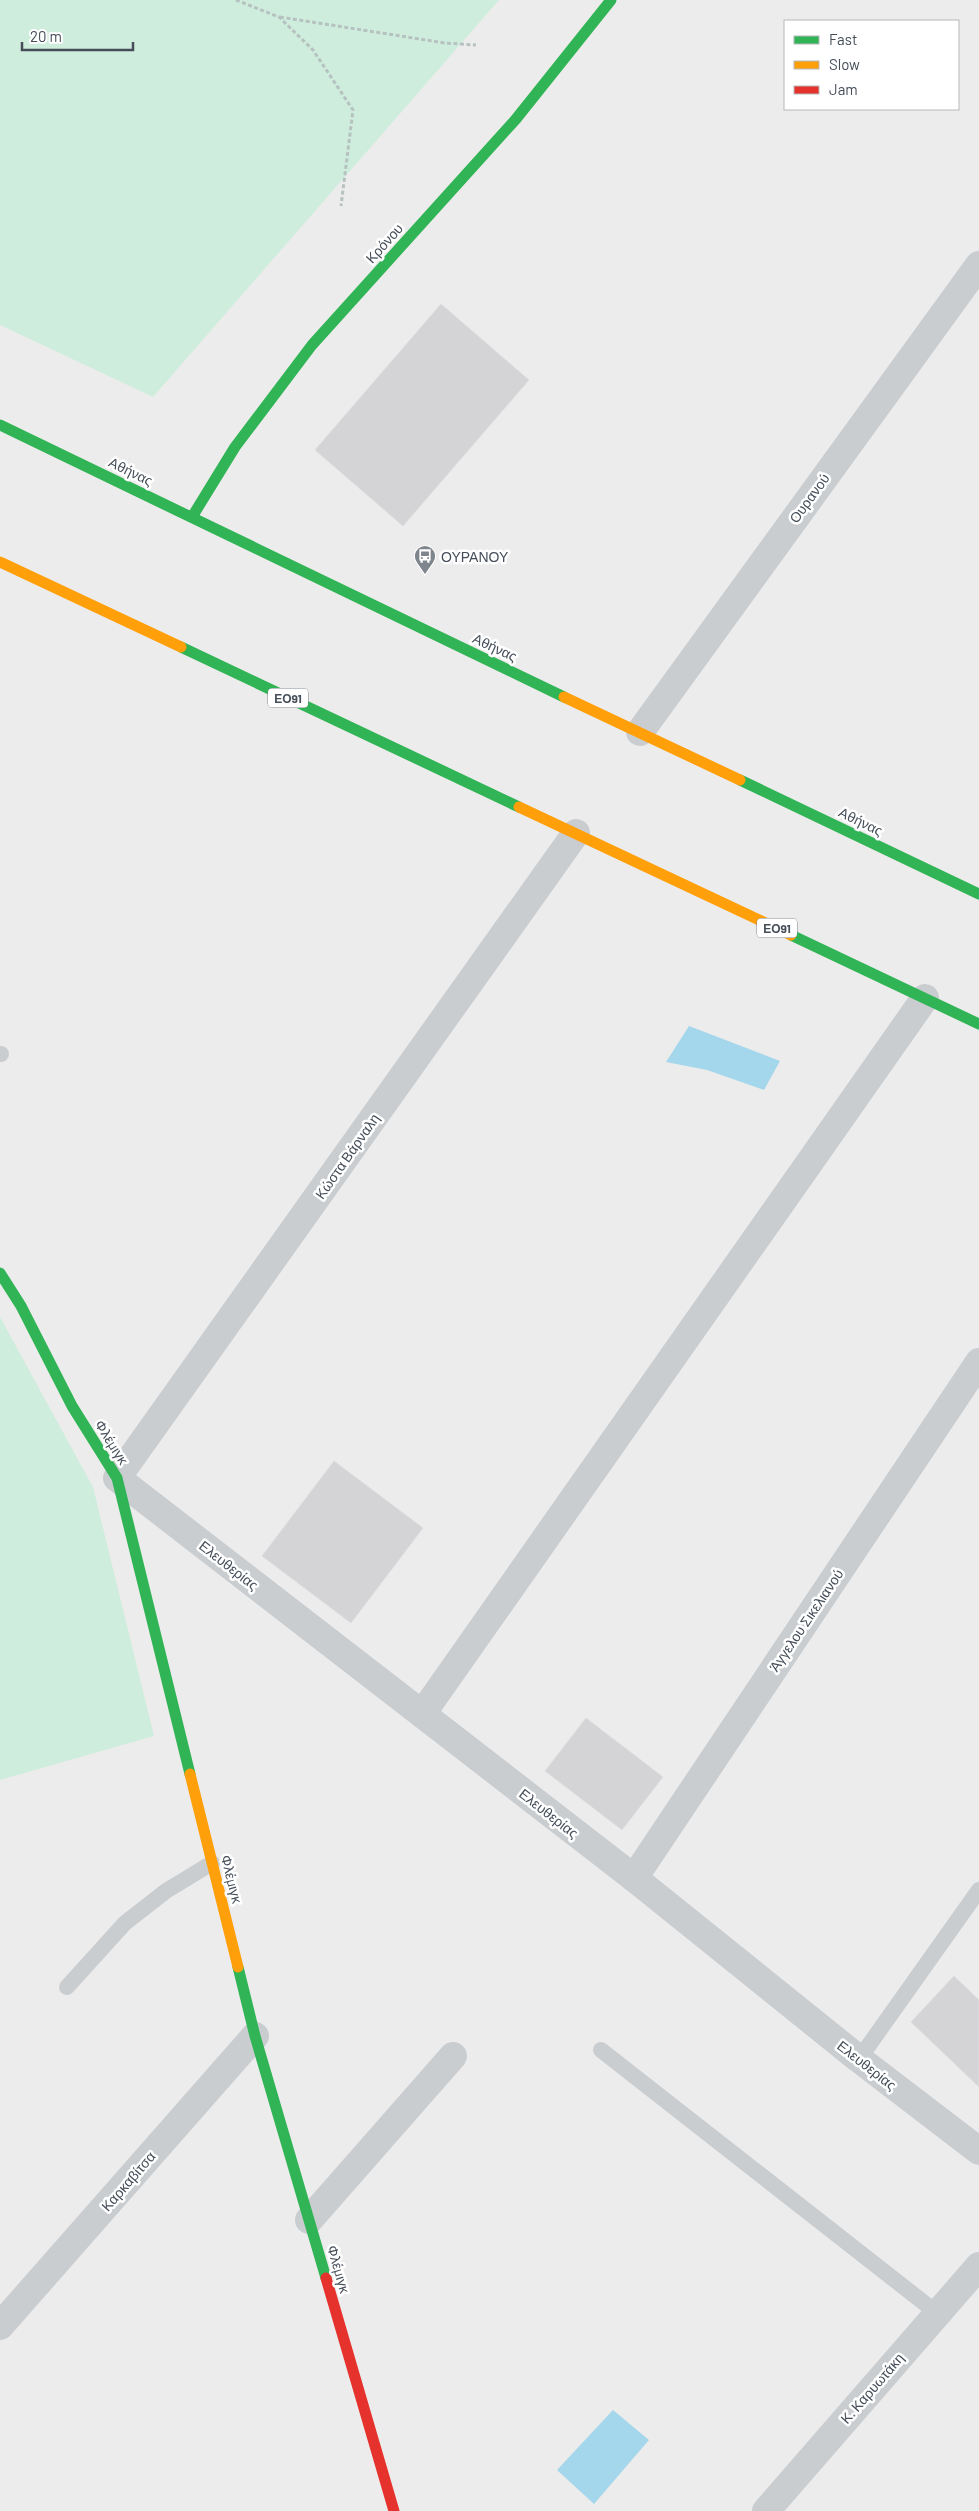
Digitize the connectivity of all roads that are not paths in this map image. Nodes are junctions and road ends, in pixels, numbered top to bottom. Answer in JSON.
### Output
{"nodes":[{"id":1,"x":611,"y":0,"type":"edge"},
{"id":2,"x":979,"y":265,"type":"edge"},
{"id":3,"x":0,"y":425,"type":"edge"},
{"id":4,"x":192,"y":517,"type":"junction"},
{"id":5,"x":0,"y":562,"type":"edge"},
{"id":6,"x":640,"y":732,"type":"junction"},
{"id":7,"x":576,"y":833,"type":"junction"},
{"id":8,"x":979,"y":894,"type":"edge"},
{"id":9,"x":925,"y":998,"type":"junction"},
{"id":10,"x":979,"y":1024,"type":"edge"},
{"id":11,"x":0,"y":1273,"type":"edge"},
{"id":12,"x":979,"y":1362,"type":"edge"},
{"id":13,"x":118,"y":1478,"type":"junction"},
{"id":14,"x":422,"y":1714,"type":"junction"},
{"id":15,"x":212,"y":1863,"type":"junction"},
{"id":16,"x":634,"y":1878,"type":"junction"},
{"id":17,"x":979,"y":1890,"type":"edge"},
{"id":18,"x":67,"y":1987,"type":"dead end"},
{"id":19,"x":255,"y":2036,"type":"junction"},
{"id":20,"x":601,"y":2050,"type":"dead end"},
{"id":21,"x":453,"y":2056,"type":"dead end"},
{"id":22,"x":859,"y":2059,"type":"junction"},
{"id":23,"x":979,"y":2151,"type":"edge"},
{"id":24,"x":309,"y":2220,"type":"junction"},
{"id":25,"x":979,"y":2266,"type":"edge"},
{"id":26,"x":937,"y":2313,"type":"junction"},
{"id":27,"x":0,"y":2326,"type":"edge"},
{"id":28,"x":394,"y":2511,"type":"edge"},
{"id":29,"x":766,"y":2511,"type":"edge"}],
"edges":[{"from":1,"to":4,"type":"main road","name":"Κρόνου"},
{"from":2,"to":6,"type":"street","name":"Ουρανού"},
{"from":3,"to":4,"type":"main road","name":"Αθήνας"},
{"from":4,"to":6,"type":"main road","name":"Αθήνας"},
{"from":5,"to":7,"type":"main road","number":"ΕΟ91"},
{"from":6,"to":8,"type":"main road","name":"Αθήνας"},
{"from":7,"to":9,"type":"main road","number":"ΕΟ91"},
{"from":7,"to":13,"type":"street","name":"Κώστα Βάρναλη"},
{"from":9,"to":10,"type":"main road","number":"ΕΟ91"},
{"from":9,"to":14,"type":"street"},
{"from":11,"to":13,"type":"main road","name":"Φλέμιγκ"},
{"from":12,"to":16,"type":"street","name":"Άγγελου Σικελιανού"},
{"from":13,"to":14,"type":"street","name":"Ελευθερίας"},
{"from":13,"to":15,"type":"main road","name":"Φλέμιγκ"},
{"from":14,"to":16,"type":"street","name":"Ελευθερίας"},
{"from":15,"to":18,"type":"lane"},
{"from":15,"to":19,"type":"main road","name":"Φλέμιγκ"},
{"from":16,"to":22,"type":"street","name":"Ελευθερίας"},
{"from":17,"to":22,"type":"lane"},
{"from":19,"to":24,"type":"main road","name":"Φλέμιγκ"},
{"from":19,"to":27,"type":"street","name":"Καρκαβίτσα"},
{"from":20,"to":26,"type":"lane"},
{"from":21,"to":24,"type":"street"},
{"from":22,"to":23,"type":"street","name":"Ελευθερίας"},
{"from":24,"to":28,"type":"main road","name":"Φλέμιγκ"},
{"from":25,"to":26,"type":"street","name":"Κ. Καρυωτάκη"},
{"from":26,"to":29,"type":"street","name":"Κ. Καρυωτάκη"}]}
